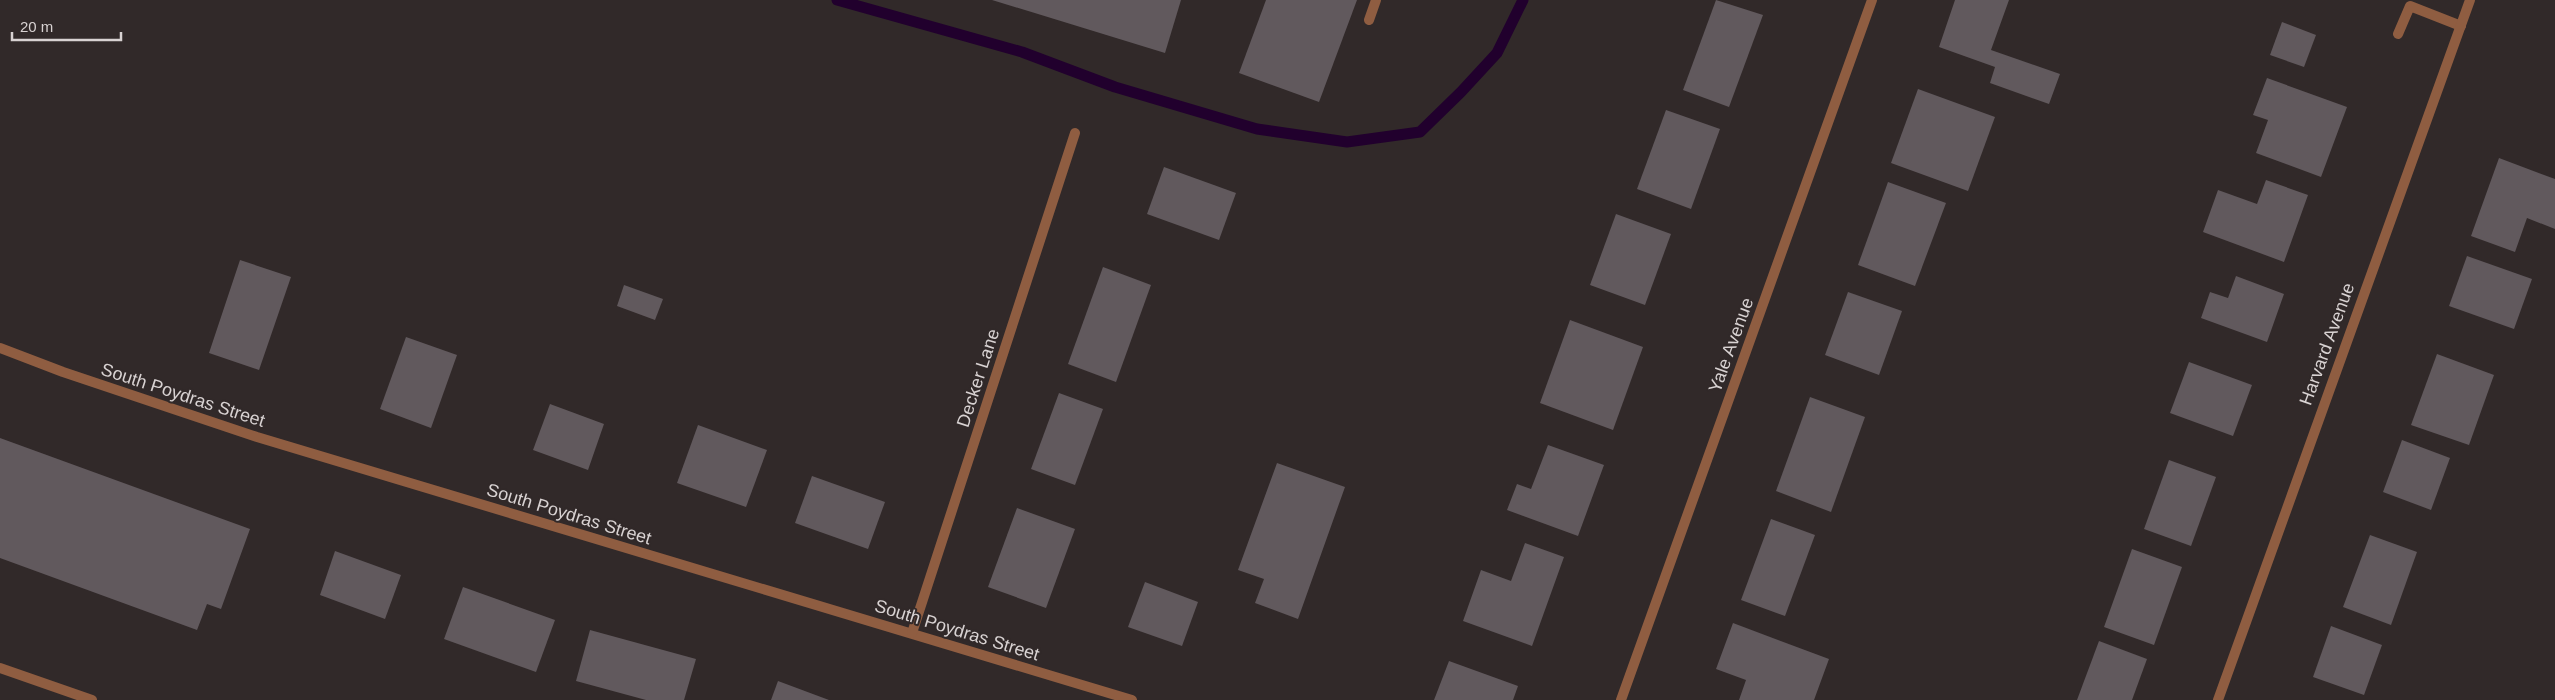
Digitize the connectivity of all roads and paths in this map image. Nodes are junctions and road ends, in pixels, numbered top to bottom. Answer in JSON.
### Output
{"nodes":[{"id":1,"x":1376,"y":0,"type":"edge"},
{"id":2,"x":1872,"y":0,"type":"edge"},
{"id":3,"x":2470,"y":0,"type":"edge"},
{"id":4,"x":1369,"y":20,"type":"dead end"},
{"id":5,"x":2461,"y":26,"type":"junction"},
{"id":6,"x":2398,"y":34,"type":"dead end"},
{"id":7,"x":1075,"y":133,"type":"dead end"},
{"id":8,"x":0,"y":348,"type":"edge"},
{"id":9,"x":912,"y":633,"type":"junction"},
{"id":10,"x":0,"y":668,"type":"edge"},
{"id":11,"x":92,"y":700,"type":"edge"},
{"id":12,"x":1132,"y":700,"type":"edge"},
{"id":13,"x":1621,"y":700,"type":"edge"},
{"id":14,"x":2218,"y":700,"type":"edge"}],
"edges":[{"from":1,"to":4,"type":"street"},
{"from":2,"to":13,"type":"street","name":"Yale Avenue"},
{"from":3,"to":5,"type":"street","name":"Harvard Avenue"},
{"from":5,"to":6,"type":"street"},
{"from":5,"to":14,"type":"street","name":"Harvard Avenue"},
{"from":7,"to":9,"type":"street","name":"Decker Lane"},
{"from":8,"to":9,"type":"street","name":"South Poydras Street"},
{"from":9,"to":12,"type":"street","name":"South Poydras Street"},
{"from":10,"to":11,"type":"street"}]}
